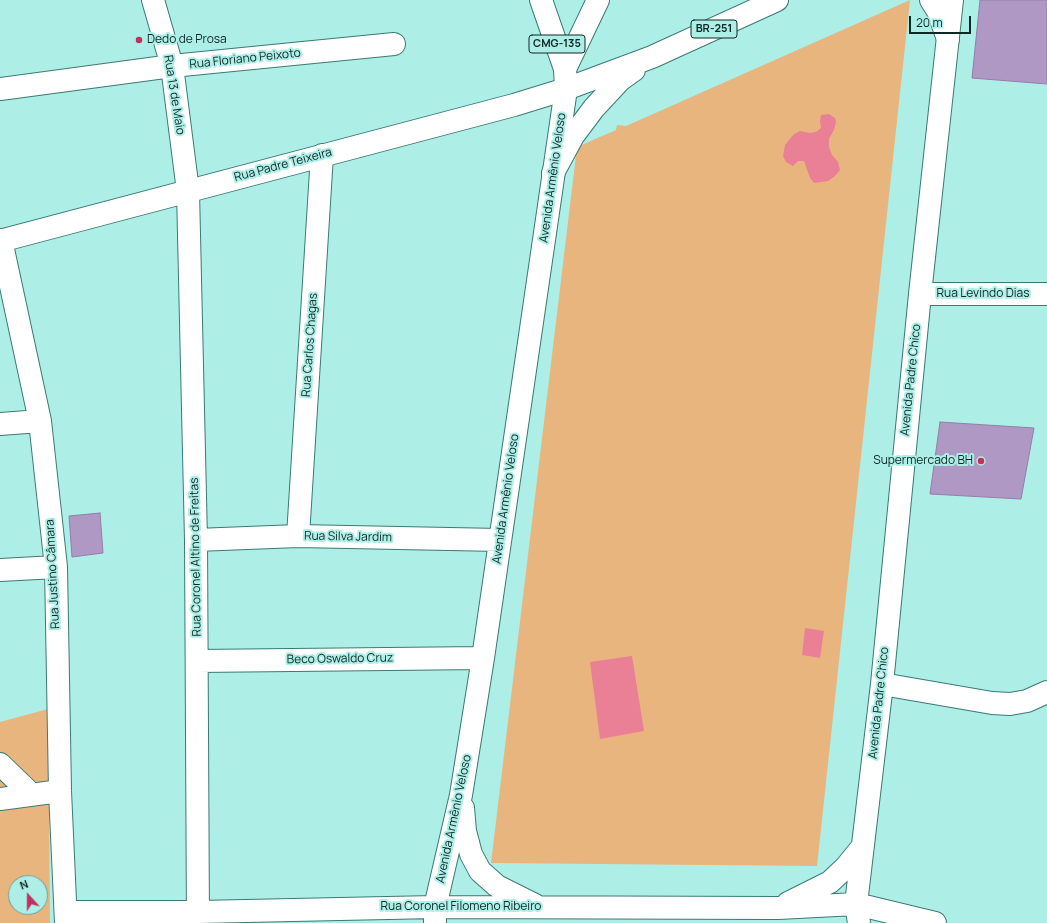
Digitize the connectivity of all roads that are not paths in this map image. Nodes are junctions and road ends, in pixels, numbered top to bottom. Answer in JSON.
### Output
{"nodes":[{"id":1,"x":153,"y":0,"type":"edge"},
{"id":2,"x":541,"y":0,"type":"edge"},
{"id":3,"x":598,"y":0,"type":"edge"},
{"id":4,"x":777,"y":0,"type":"edge"},
{"id":5,"x":931,"y":0,"type":"edge"},
{"id":6,"x":952,"y":0,"type":"edge"},
{"id":7,"x":948,"y":39,"type":"junction"},
{"id":8,"x":394,"y":44,"type":"dead end"},
{"id":9,"x":652,"y":57,"type":"junction"},
{"id":10,"x":172,"y":66,"type":"junction"},
{"id":11,"x":566,"y":79,"type":"junction"},
{"id":12,"x":0,"y":89,"type":"edge"},
{"id":13,"x":322,"y":155,"type":"junction"},
{"id":14,"x":553,"y":173,"type":"junction"},
{"id":15,"x":188,"y":191,"type":"junction"},
{"id":16,"x":0,"y":240,"type":"edge"},
{"id":17,"x":920,"y":294,"type":"junction"},
{"id":18,"x":1047,"y":294,"type":"edge"},
{"id":19,"x":40,"y":421,"type":"junction"},
{"id":20,"x":0,"y":424,"type":"edge"},
{"id":21,"x":298,"y":536,"type":"junction"},
{"id":22,"x":196,"y":540,"type":"junction"},
{"id":23,"x":500,"y":540,"type":"junction"},
{"id":24,"x":56,"y":567,"type":"junction"},
{"id":25,"x":0,"y":570,"type":"edge"},
{"id":26,"x":484,"y":658,"type":"junction"},
{"id":27,"x":197,"y":661,"type":"junction"},
{"id":28,"x":882,"y":684,"type":"junction"},
{"id":29,"x":1047,"y":692,"type":"edge"},
{"id":30,"x":0,"y":764,"type":"edge"},
{"id":31,"x":60,"y":791,"type":"junction"},
{"id":32,"x":31,"y":794,"type":"junction"},
{"id":33,"x":462,"y":794,"type":"junction"},
{"id":34,"x":0,"y":799,"type":"edge"},
{"id":35,"x":863,"y":846,"type":"junction"},
{"id":36,"x":538,"y":907,"type":"junction"},
{"id":37,"x":778,"y":908,"type":"junction"},
{"id":38,"x":858,"y":913,"type":"edge"},
{"id":39,"x":435,"y":915,"type":"edge"},
{"id":40,"x":657,"y":915,"type":"edge"},
{"id":41,"x":198,"y":917,"type":"edge"},
{"id":42,"x":66,"y":918,"type":"edge"},
{"id":43,"x":935,"y":923,"type":"edge"}],
"edges":[{"from":1,"to":10,"type":"street","name":"Rua 13 de Maio"},
{"from":2,"to":11,"type":"street","number":"CMG-135"},
{"from":3,"to":11,"type":"street"},
{"from":4,"to":9,"type":"street","number":"BR-251"},
{"from":5,"to":7,"type":"street"},
{"from":6,"to":7,"type":"street","name":"Avenida Padre Chico"},
{"from":7,"to":17,"type":"street","name":"Avenida Padre Chico"},
{"from":8,"to":10,"type":"street","name":"Rua Floriano Peixoto"},
{"from":9,"to":11,"type":"street","number":"BR-251"},
{"from":9,"to":14,"type":"street"},
{"from":10,"to":12,"type":"street","name":"Rua Floriano Peixoto"},
{"from":10,"to":15,"type":"street","name":"Rua 13 de Maio"},
{"from":11,"to":13,"type":"street","name":"Rua Padre Teixeira"},
{"from":11,"to":14,"type":"street","name":"Avenida Armênio Veloso"},
{"from":13,"to":15,"type":"street","name":"Rua Padre Teixeira"},
{"from":13,"to":21,"type":"street","name":"Rua Carlos Chagas"},
{"from":14,"to":23,"type":"street","name":"Avenida Armênio Veloso"},
{"from":15,"to":16,"type":"street","name":"Rua Padre Teixeira"},
{"from":15,"to":22,"type":"street","name":"Rua Coronel Altino de Freitas"},
{"from":16,"to":19,"type":"street","name":"Rua Justino Câmara"},
{"from":17,"to":18,"type":"street","name":"Rua Levindo Dias"},
{"from":17,"to":28,"type":"street","name":"Avenida Padre Chico"},
{"from":19,"to":20,"type":"street"},
{"from":19,"to":24,"type":"street","name":"Rua Justino Câmara"},
{"from":21,"to":22,"type":"street","name":"Rua Silva Jardim"},
{"from":21,"to":23,"type":"street","name":"Rua Silva Jardim"},
{"from":22,"to":27,"type":"street","name":"Rua Coronel Altino de Freitas"},
{"from":23,"to":26,"type":"street","name":"Avenida Armênio Veloso"},
{"from":24,"to":25,"type":"street"},
{"from":24,"to":31,"type":"street","name":"Rua Justino Câmara"},
{"from":26,"to":27,"type":"street","name":"Beco Oswaldo Cruz"},
{"from":26,"to":33,"type":"street","name":"Avenida Armênio Veloso"},
{"from":27,"to":41,"type":"street","name":"Rua Coronel Altino de Freitas"},
{"from":28,"to":29,"type":"street"},
{"from":28,"to":35,"type":"street","name":"Avenida Padre Chico"},
{"from":30,"to":32,"type":"street"},
{"from":31,"to":32,"type":"street"},
{"from":31,"to":42,"type":"street","name":"Rua Justino Câmara"},
{"from":32,"to":34,"type":"street"},
{"from":33,"to":36,"type":"street"},
{"from":33,"to":39,"type":"street","name":"Avenida Armênio Veloso"},
{"from":35,"to":37,"type":"street"},
{"from":35,"to":38,"type":"street","name":"Avenida Padre Chico"},
{"from":36,"to":39,"type":"street","name":"Rua Coronel Filomeno Ribeiro"},
{"from":36,"to":40,"type":"street","name":"Rua Coronel Filomeno Ribeiro"},
{"from":37,"to":38,"type":"street","name":"Rua Coronel Filomeno Ribeiro"},
{"from":37,"to":40,"type":"street","name":"Rua Coronel Filomeno Ribeiro"},
{"from":38,"to":43,"type":"street","name":"Rua Coronel Filomeno Ribeiro"},
{"from":39,"to":41,"type":"street","name":"Rua Coronel Filomeno Ribeiro"},
{"from":41,"to":42,"type":"street","name":"Rua Coronel Filomeno Ribeiro"}]}
